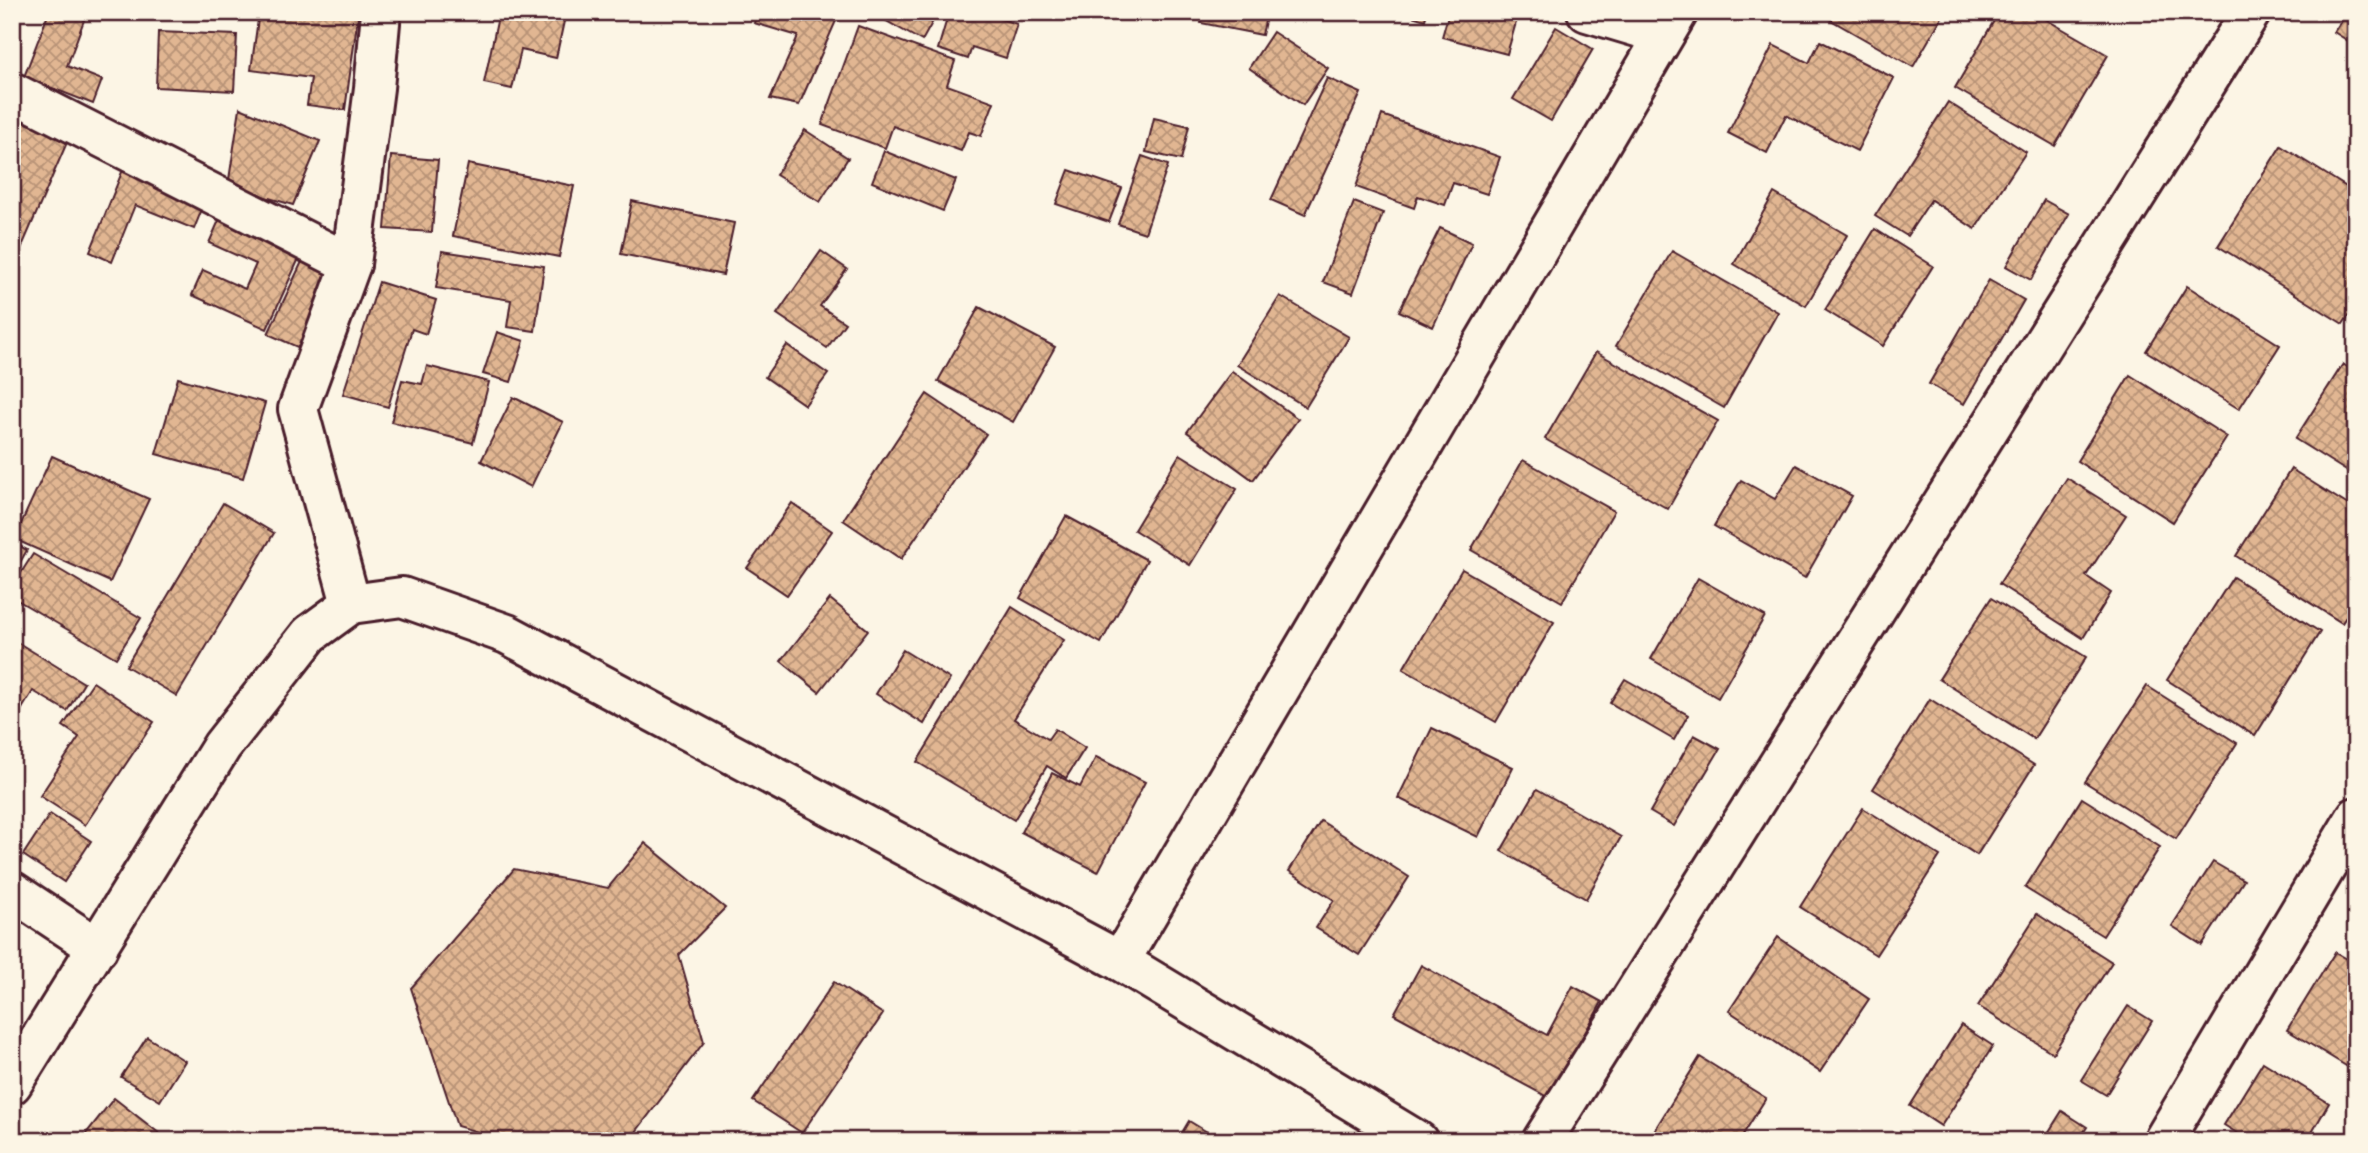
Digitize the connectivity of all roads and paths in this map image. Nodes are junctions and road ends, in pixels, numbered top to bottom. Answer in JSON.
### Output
{"nodes":[{"id":1,"x":381,"y":12,"type":"edge"},
{"id":2,"x":1587,"y":12,"type":"edge"},
{"id":3,"x":2251,"y":12,"type":"edge"},
{"id":4,"x":1671,"y":24,"type":"edge"},
{"id":5,"x":12,"y":92,"type":"edge"},
{"id":6,"x":351,"y":264,"type":"junction"},
{"id":7,"x":351,"y":604,"type":"junction"},
{"id":8,"x":2356,"y":817,"type":"edge"},
{"id":9,"x":12,"y":891,"type":"edge"},
{"id":10,"x":98,"y":948,"type":"junction"},
{"id":11,"x":1121,"y":961,"type":"junction"},
{"id":12,"x":12,"y":1084,"type":"edge"},
{"id":13,"x":1418,"y":1141,"type":"edge"},
{"id":14,"x":1542,"y":1141,"type":"edge"},
{"id":15,"x":2163,"y":1141,"type":"edge"}],
"edges":[{"from":1,"to":6,"type":"street"},
{"from":2,"to":4,"type":"street"},
{"from":3,"to":14,"type":"street"},
{"from":4,"to":11,"type":"street"},
{"from":5,"to":6,"type":"street"},
{"from":6,"to":7,"type":"street"},
{"from":7,"to":10,"type":"street"},
{"from":7,"to":11,"type":"street"},
{"from":8,"to":15,"type":"street"},
{"from":9,"to":10,"type":"street"},
{"from":10,"to":12,"type":"street"},
{"from":11,"to":13,"type":"street"}]}
